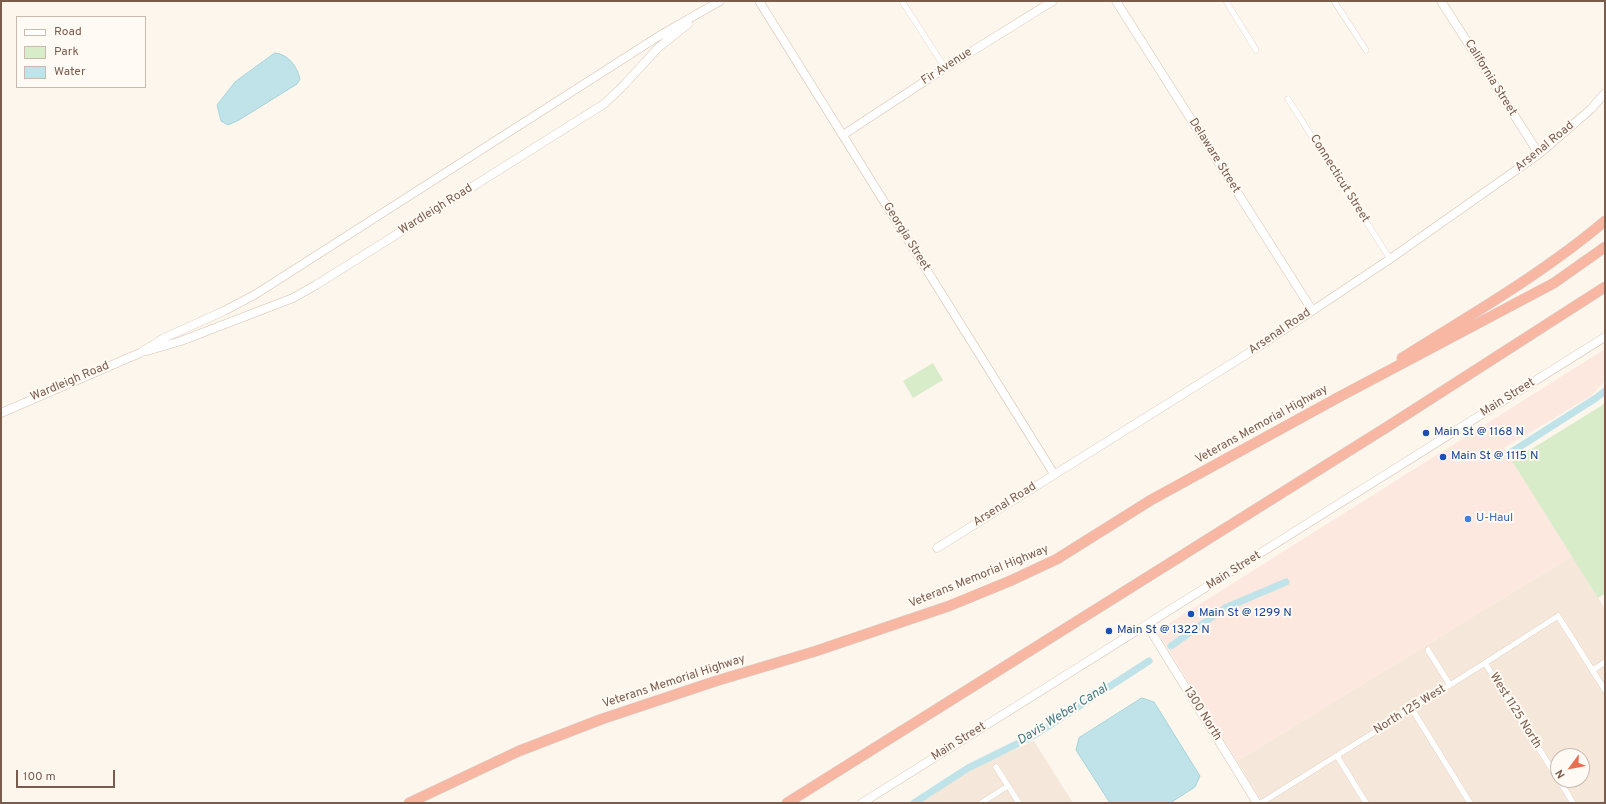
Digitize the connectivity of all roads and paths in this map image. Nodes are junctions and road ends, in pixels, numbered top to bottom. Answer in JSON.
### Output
{"nodes":[{"id":1,"x":720,"y":1,"type":"edge"},
{"id":2,"x":759,"y":1,"type":"edge"},
{"id":3,"x":902,"y":1,"type":"edge"},
{"id":4,"x":1053,"y":1,"type":"edge"},
{"id":5,"x":1116,"y":1,"type":"edge"},
{"id":6,"x":1226,"y":1,"type":"edge"},
{"id":7,"x":1334,"y":1,"type":"edge"},
{"id":8,"x":1441,"y":1,"type":"edge"},
{"id":9,"x":701,"y":13,"type":"junction"},
{"id":10,"x":1256,"y":50,"type":"dead end"},
{"id":11,"x":1366,"y":50,"type":"dead end"},
{"id":12,"x":945,"y":68,"type":"junction"},
{"id":13,"x":1605,"y":92,"type":"edge"},
{"id":14,"x":1288,"y":99,"type":"dead end"},
{"id":15,"x":842,"y":135,"type":"junction"},
{"id":16,"x":1539,"y":154,"type":"junction"},
{"id":17,"x":1605,"y":220,"type":"edge"},
{"id":18,"x":1605,"y":247,"type":"edge"},
{"id":19,"x":1390,"y":259,"type":"junction"},
{"id":20,"x":1605,"y":287,"type":"edge"},
{"id":21,"x":1605,"y":292,"type":"edge"},
{"id":22,"x":1312,"y":310,"type":"junction"},
{"id":23,"x":1555,"y":320,"type":"junction"},
{"id":24,"x":1605,"y":338,"type":"edge"},
{"id":25,"x":140,"y":353,"type":"junction"},
{"id":26,"x":1339,"y":397,"type":"junction"},
{"id":27,"x":1,"y":413,"type":"edge"},
{"id":28,"x":1054,"y":474,"type":"junction"},
{"id":29,"x":937,"y":548,"type":"dead end"},
{"id":30,"x":1147,"y":626,"type":"junction"},
{"id":31,"x":1428,"y":650,"type":"dead end"},
{"id":32,"x":1605,"y":662,"type":"edge"},
{"id":33,"x":1486,"y":664,"type":"junction"},
{"id":34,"x":1593,"y":670,"type":"junction"},
{"id":35,"x":1450,"y":685,"type":"junction"},
{"id":36,"x":1605,"y":690,"type":"edge"},
{"id":37,"x":1412,"y":709,"type":"junction"},
{"id":38,"x":1337,"y":756,"type":"junction"},
{"id":39,"x":996,"y":766,"type":"dead end"},
{"id":40,"x":1550,"y":767,"type":"edge"},
{"id":41,"x":1008,"y":786,"type":"junction"},
{"id":42,"x":1563,"y":788,"type":"edge"},
{"id":43,"x":409,"y":803,"type":"edge"},
{"id":44,"x":787,"y":803,"type":"edge"},
{"id":45,"x":862,"y":803,"type":"edge"},
{"id":46,"x":981,"y":803,"type":"edge"},
{"id":47,"x":1019,"y":803,"type":"edge"},
{"id":48,"x":1257,"y":803,"type":"edge"},
{"id":49,"x":1261,"y":803,"type":"edge"},
{"id":50,"x":1366,"y":803,"type":"edge"},
{"id":51,"x":1470,"y":803,"type":"edge"},
{"id":52,"x":1573,"y":803,"type":"edge"}],
"edges":[{"from":1,"to":9,"type":"street","name":"Wardleigh Road"},
{"from":2,"to":15,"type":"street","name":"Georgia Street"},
{"from":3,"to":12,"type":"street"},
{"from":4,"to":12,"type":"street","name":"Fir Avenue"},
{"from":5,"to":22,"type":"street","name":"Delaware Street"},
{"from":6,"to":10,"type":"street"},
{"from":7,"to":11,"type":"street"},
{"from":8,"to":16,"type":"street","name":"California Street"},
{"from":9,"to":25,"type":"street","name":"Wardleigh Road"},
{"from":9,"to":25,"type":"street","name":"Wardleigh Road"},
{"from":12,"to":15,"type":"street","name":"Fir Avenue"},
{"from":13,"to":16,"type":"street","name":"Arsenal Road"},
{"from":14,"to":19,"type":"street","name":"Connecticut Street"},
{"from":15,"to":28,"type":"street","name":"Georgia Street"},
{"from":16,"to":19,"type":"street","name":"Arsenal Road"},
{"from":17,"to":26,"type":"highway"},
{"from":18,"to":26,"type":"highway","name":"Veterans Memorial Highway"},
{"from":19,"to":22,"type":"street","name":"Arsenal Road"},
{"from":20,"to":23,"type":"highway"},
{"from":21,"to":23,"type":"highway"},
{"from":22,"to":28,"type":"street","name":"Arsenal Road"},
{"from":23,"to":44,"type":"highway"},
{"from":24,"to":30,"type":"street","name":"Main Street"},
{"from":25,"to":27,"type":"street","name":"Wardleigh Road"},
{"from":26,"to":43,"type":"highway","name":"Veterans Memorial Highway"},
{"from":28,"to":29,"type":"street","name":"Arsenal Road"},
{"from":30,"to":45,"type":"street","name":"Main Street"},
{"from":30,"to":48,"type":"street","name":"1300 North"},
{"from":31,"to":35,"type":"street"},
{"from":32,"to":34,"type":"street"},
{"from":33,"to":34,"type":"street","name":"North 125 West"},
{"from":33,"to":35,"type":"street","name":"North 125 West"},
{"from":33,"to":40,"type":"street","name":"West 1125 North"},
{"from":34,"to":36,"type":"street"},
{"from":35,"to":37,"type":"street","name":"North 125 West"},
{"from":37,"to":38,"type":"street","name":"North 125 West"},
{"from":37,"to":51,"type":"street"},
{"from":38,"to":49,"type":"street","name":"North 125 West"},
{"from":38,"to":50,"type":"street"},
{"from":39,"to":41,"type":"street"},
{"from":41,"to":46,"type":"street"},
{"from":41,"to":47,"type":"street"},
{"from":42,"to":52,"type":"street","name":"West 1125 North"}]}
